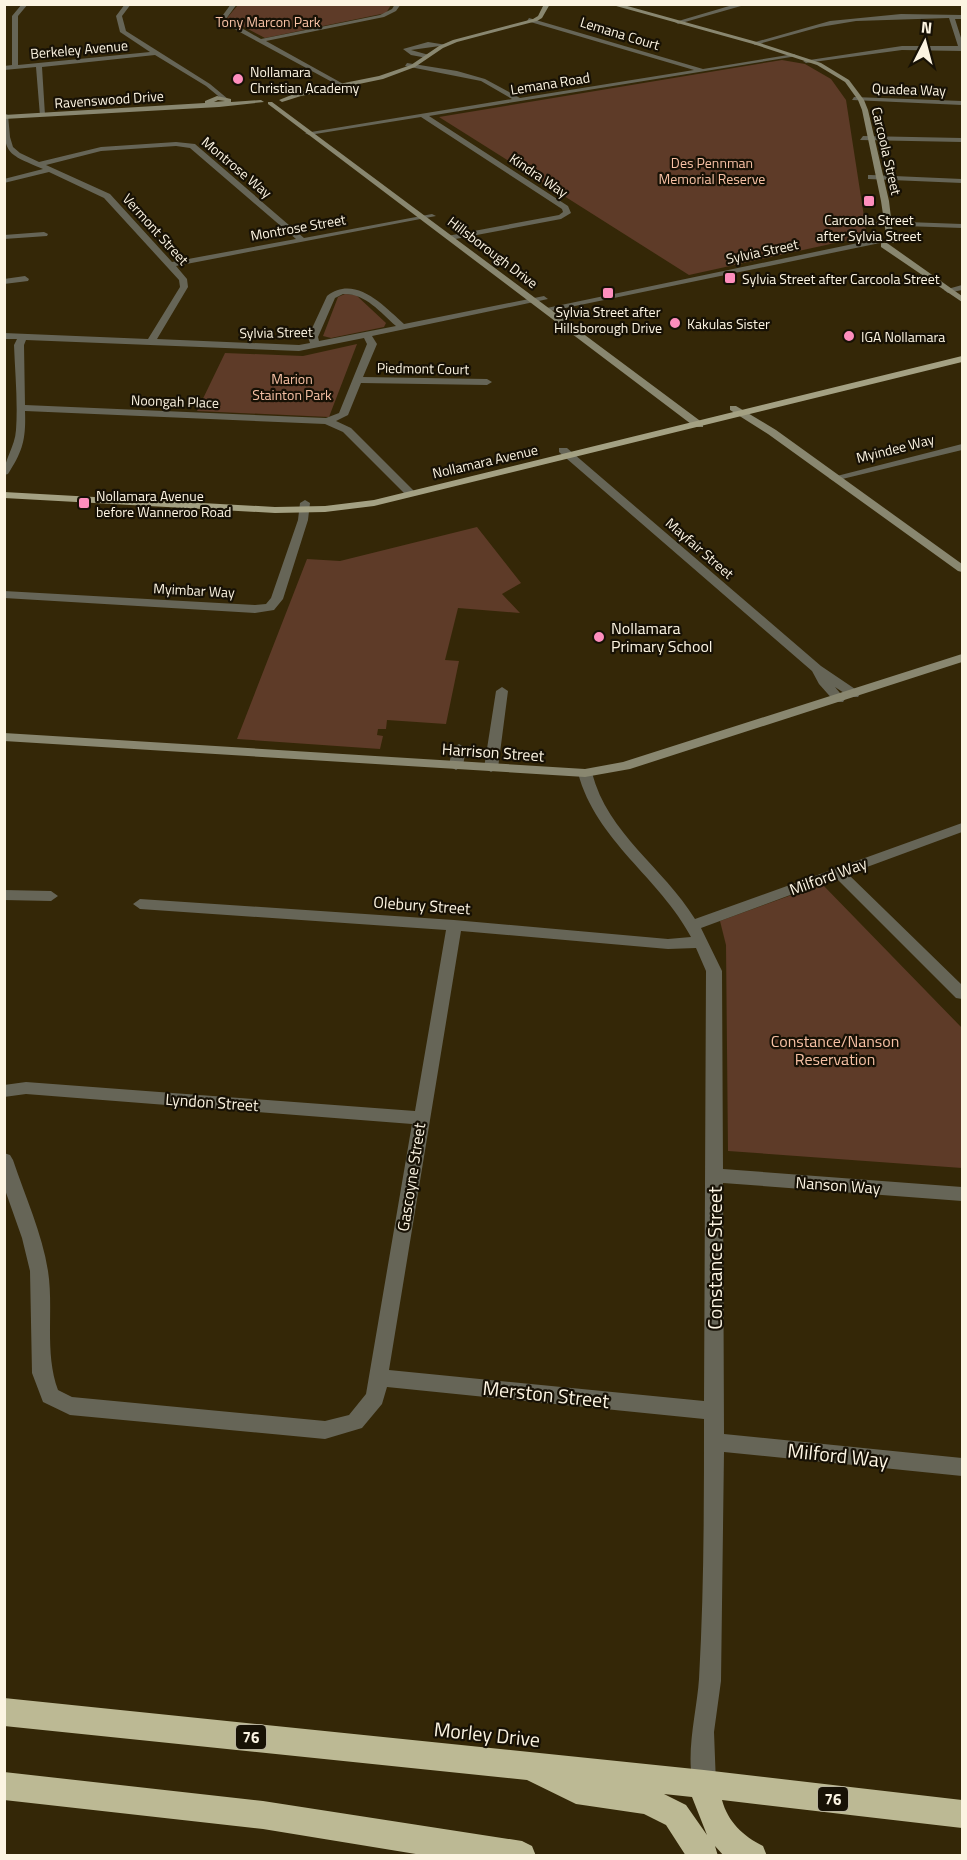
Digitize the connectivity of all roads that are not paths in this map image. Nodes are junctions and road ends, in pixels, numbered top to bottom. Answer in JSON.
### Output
{"nodes":[{"id":1,"x":25,"y":4,"type":"edge"},
{"id":2,"x":128,"y":4,"type":"edge"},
{"id":3,"x":234,"y":4,"type":"edge"},
{"id":4,"x":398,"y":4,"type":"edge"},
{"id":5,"x":507,"y":4,"type":"edge"},
{"id":6,"x":563,"y":4,"type":"edge"},
{"id":7,"x":571,"y":4,"type":"edge"},
{"id":8,"x":594,"y":4,"type":"edge"},
{"id":9,"x":612,"y":4,"type":"edge"},
{"id":10,"x":746,"y":4,"type":"edge"},
{"id":11,"x":543,"y":5,"type":"edge"},
{"id":12,"x":621,"y":6,"type":"edge"},
{"id":13,"x":951,"y":16,"type":"junction"},
{"id":14,"x":963,"y":17,"type":"edge"},
{"id":15,"x":532,"y":20,"type":"junction"},
{"id":16,"x":678,"y":22,"type":"junction"},
{"id":17,"x":16,"y":25,"type":"junction"},
{"id":18,"x":4,"y":26,"type":"edge"},
{"id":19,"x":259,"y":41,"type":"junction"},
{"id":20,"x":755,"y":43,"type":"junction"},
{"id":21,"x":441,"y":45,"type":"junction"},
{"id":22,"x":962,"y":49,"type":"edge"},
{"id":23,"x":156,"y":53,"type":"junction"},
{"id":24,"x":425,"y":56,"type":"junction"},
{"id":25,"x":794,"y":56,"type":"junction"},
{"id":26,"x":806,"y":61,"type":"junction"},
{"id":27,"x":410,"y":65,"type":"junction"},
{"id":28,"x":39,"y":66,"type":"junction"},
{"id":29,"x":15,"y":67,"type":"junction"},
{"id":30,"x":4,"y":68,"type":"edge"},
{"id":31,"x":704,"y":71,"type":"junction"},
{"id":32,"x":344,"y":86,"type":"junction"},
{"id":33,"x":212,"y":89,"type":"junction"},
{"id":34,"x":858,"y":99,"type":"junction"},
{"id":35,"x":272,"y":100,"type":"junction"},
{"id":36,"x":519,"y":100,"type":"junction"},
{"id":37,"x":226,"y":101,"type":"junction"},
{"id":38,"x":211,"y":102,"type":"junction"},
{"id":39,"x":963,"y":103,"type":"edge"},
{"id":40,"x":42,"y":114,"type":"junction"},
{"id":41,"x":5,"y":116,"type":"edge"},
{"id":42,"x":424,"y":116,"type":"junction"},
{"id":43,"x":312,"y":133,"type":"junction"},
{"id":44,"x":866,"y":137,"type":"junction"},
{"id":45,"x":963,"y":140,"type":"edge"},
{"id":46,"x":38,"y":165,"type":"junction"},
{"id":47,"x":50,"y":170,"type":"junction"},
{"id":48,"x":875,"y":178,"type":"junction"},
{"id":49,"x":4,"y":181,"type":"edge"},
{"id":50,"x":963,"y":181,"type":"edge"},
{"id":51,"x":432,"y":216,"type":"junction"},
{"id":52,"x":422,"y":218,"type":"junction"},
{"id":53,"x":883,"y":223,"type":"junction"},
{"id":54,"x":963,"y":226,"type":"edge"},
{"id":55,"x":44,"y":234,"type":"dead end"},
{"id":56,"x":459,"y":236,"type":"junction"},
{"id":57,"x":4,"y":237,"type":"edge"},
{"id":58,"x":450,"y":238,"type":"junction"},
{"id":59,"x":302,"y":240,"type":"junction"},
{"id":60,"x":884,"y":242,"type":"junction"},
{"id":61,"x":170,"y":264,"type":"junction"},
{"id":62,"x":25,"y":279,"type":"dead end"},
{"id":63,"x":4,"y":282,"type":"edge"},
{"id":64,"x":957,"y":290,"type":"edge"},
{"id":65,"x":539,"y":300,"type":"junction"},
{"id":66,"x":963,"y":300,"type":"edge"},
{"id":67,"x":553,"y":311,"type":"junction"},
{"id":68,"x":403,"y":328,"type":"junction"},
{"id":69,"x":367,"y":335,"type":"junction"},
{"id":70,"x":4,"y":336,"type":"edge"},
{"id":71,"x":23,"y":337,"type":"junction"},
{"id":72,"x":150,"y":343,"type":"junction"},
{"id":73,"x":318,"y":345,"type":"junction"},
{"id":74,"x":963,"y":353,"type":"edge"},
{"id":75,"x":963,"y":359,"type":"edge"},
{"id":76,"x":934,"y":363,"type":"junction"},
{"id":77,"x":358,"y":380,"type":"junction"},
{"id":78,"x":487,"y":382,"type":"dead end"},
{"id":79,"x":22,"y":408,"type":"junction"},
{"id":80,"x":742,"y":411,"type":"junction"},
{"id":81,"x":700,"y":420,"type":"junction"},
{"id":82,"x":327,"y":421,"type":"junction"},
{"id":83,"x":963,"y":447,"type":"edge"},
{"id":84,"x":566,"y":453,"type":"junction"},
{"id":85,"x":4,"y":472,"type":"edge"},
{"id":86,"x":834,"y":478,"type":"junction"},
{"id":87,"x":4,"y":489,"type":"edge"},
{"id":88,"x":408,"y":491,"type":"junction"},
{"id":89,"x":4,"y":495,"type":"edge"},
{"id":90,"x":305,"y":507,"type":"junction"},
{"id":91,"x":961,"y":566,"type":"edge"},
{"id":92,"x":4,"y":594,"type":"edge"},
{"id":93,"x":963,"y":658,"type":"edge"},
{"id":94,"x":817,"y":669,"type":"junction"},
{"id":95,"x":502,"y":691,"type":"dead end"},
{"id":96,"x":854,"y":694,"type":"junction"},
{"id":97,"x":839,"y":699,"type":"junction"},
{"id":98,"x":4,"y":737,"type":"edge"},
{"id":99,"x":459,"y":748,"type":"dead end"},
{"id":100,"x":456,"y":766,"type":"junction"},
{"id":101,"x":491,"y":768,"type":"junction"},
{"id":102,"x":585,"y":773,"type":"junction"},
{"id":103,"x":963,"y":827,"type":"edge"},
{"id":104,"x":838,"y":872,"type":"junction"},
{"id":105,"x":4,"y":895,"type":"edge"},
{"id":106,"x":51,"y":896,"type":"dead end"},
{"id":107,"x":140,"y":904,"type":"dead end"},
{"id":108,"x":453,"y":925,"type":"junction"},
{"id":109,"x":693,"y":925,"type":"junction"},
{"id":110,"x":702,"y":942,"type":"junction"},
{"id":111,"x":963,"y":994,"type":"edge"},
{"id":112,"x":4,"y":1091,"type":"edge"},
{"id":113,"x":420,"y":1118,"type":"junction"},
{"id":114,"x":4,"y":1160,"type":"edge"},
{"id":115,"x":714,"y":1175,"type":"junction"},
{"id":116,"x":963,"y":1194,"type":"edge"},
{"id":117,"x":378,"y":1378,"type":"junction"},
{"id":118,"x":714,"y":1411,"type":"junction"},
{"id":119,"x":714,"y":1442,"type":"junction"},
{"id":120,"x":963,"y":1467,"type":"edge"},
{"id":121,"x":4,"y":1712,"type":"edge"},
{"id":122,"x":528,"y":1766,"type":"junction"},
{"id":123,"x":704,"y":1784,"type":"junction"},
{"id":124,"x":4,"y":1786,"type":"edge"},
{"id":125,"x":963,"y":1814,"type":"edge"},
{"id":126,"x":522,"y":1856,"type":"edge"},
{"id":127,"x":704,"y":1856,"type":"edge"},
{"id":128,"x":753,"y":1856,"type":"edge"}],
"edges":[{"from":1,"to":17,"type":"street"},
{"from":2,"to":23,"type":"street"},
{"from":3,"to":19,"type":"street"},
{"from":4,"to":19,"type":"street"},
{"from":5,"to":11,"type":"main road"},
{"from":6,"to":7,"type":"main road"},
{"from":8,"to":11,"type":"main road"},
{"from":9,"to":12,"type":"street","name":"Carcoola Street"},
{"from":10,"to":16,"type":"street"},
{"from":11,"to":15,"type":"street"},
{"from":12,"to":16,"type":"street","name":"Carcoola Street"},
{"from":13,"to":14,"type":"street"},
{"from":13,"to":20,"type":"street"},
{"from":13,"to":22,"type":"street"},
{"from":15,"to":21,"type":"street"},
{"from":15,"to":31,"type":"street","name":"Lemana Court"},
{"from":16,"to":20,"type":"street","name":"Carcoola Street"},
{"from":17,"to":18,"type":"street"},
{"from":17,"to":29,"type":"street"},
{"from":19,"to":32,"type":"street"},
{"from":20,"to":25,"type":"street","name":"Carcoola Street"},
{"from":21,"to":24,"type":"street"},
{"from":21,"to":24,"type":"street"},
{"from":22,"to":26,"type":"street"},
{"from":23,"to":28,"type":"street","name":"Berkeley Avenue"},
{"from":23,"to":33,"type":"street"},
{"from":24,"to":27,"type":"street"},
{"from":25,"to":26,"type":"street","name":"Carcoola Street"},
{"from":25,"to":31,"type":"street","name":"Lemana Road"},
{"from":26,"to":34,"type":"street","name":"Carcoola Street"},
{"from":27,"to":32,"type":"street"},
{"from":27,"to":36,"type":"street"},
{"from":28,"to":29,"type":"street","name":"Berkeley Avenue"},
{"from":28,"to":40,"type":"street"},
{"from":29,"to":30,"type":"street","name":"Berkeley Avenue"},
{"from":31,"to":36,"type":"street","name":"Lemana Road"},
{"from":32,"to":35,"type":"street"},
{"from":33,"to":37,"type":"street"},
{"from":33,"to":38,"type":"street"},
{"from":34,"to":39,"type":"street","name":"Quadea Way"},
{"from":34,"to":44,"type":"street","name":"Carcoola Street"},
{"from":35,"to":37,"type":"street"},
{"from":35,"to":43,"type":"street","name":"Hillsborough Drive"},
{"from":36,"to":42,"type":"street","name":"Lemana Road"},
{"from":37,"to":38,"type":"street","name":"Ravenswood Drive"},
{"from":38,"to":40,"type":"street","name":"Ravenswood Drive"},
{"from":40,"to":41,"type":"street","name":"Ravenswood Drive"},
{"from":41,"to":46,"type":"street","name":"Vermont Street"},
{"from":42,"to":43,"type":"street","name":"Lemana Road"},
{"from":42,"to":56,"type":"street","name":"Kindra Way"},
{"from":43,"to":51,"type":"street","name":"Hillsborough Drive"},
{"from":43,"to":52,"type":"street","name":"Hillsborough Drive"},
{"from":44,"to":45,"type":"street"},
{"from":44,"to":48,"type":"street","name":"Carcoola Street"},
{"from":46,"to":47,"type":"street","name":"Vermont Street"},
{"from":46,"to":59,"type":"street","name":"Montrose Way"},
{"from":47,"to":49,"type":"street"},
{"from":47,"to":61,"type":"street","name":"Vermont Street"},
{"from":48,"to":50,"type":"street"},
{"from":48,"to":53,"type":"street","name":"Carcoola Street"},
{"from":51,"to":52,"type":"street","name":"Montrose Street"},
{"from":51,"to":56,"type":"street","name":"Hillsborough Drive"},
{"from":52,"to":58,"type":"street","name":"Hillsborough Drive"},
{"from":52,"to":59,"type":"street","name":"Montrose Street"},
{"from":53,"to":54,"type":"street"},
{"from":53,"to":60,"type":"street","name":"Carcoola Street"},
{"from":55,"to":57,"type":"street"},
{"from":56,"to":58,"type":"street","name":"Kindra Way"},
{"from":56,"to":65,"type":"street","name":"Hillsborough Drive"},
{"from":58,"to":65,"type":"street","name":"Hillsborough Drive"},
{"from":59,"to":61,"type":"street","name":"Montrose Street"},
{"from":60,"to":64,"type":"street"},
{"from":60,"to":67,"type":"street","name":"Sylvia Street"},
{"from":61,"to":72,"type":"street","name":"Vermont Street"},
{"from":62,"to":63,"type":"street"},
{"from":64,"to":66,"type":"street"},
{"from":65,"to":67,"type":"street","name":"Hillsborough Drive"},
{"from":65,"to":68,"type":"street","name":"Sylvia Street"},
{"from":67,"to":81,"type":"street","name":"Hillsborough Drive"},
{"from":68,"to":69,"type":"street","name":"Sylvia Street"},
{"from":68,"to":73,"type":"street"},
{"from":69,"to":73,"type":"street","name":"Sylvia Street"},
{"from":69,"to":77,"type":"street"},
{"from":70,"to":71,"type":"street","name":"Sylvia Street"},
{"from":71,"to":72,"type":"street","name":"Sylvia Street"},
{"from":71,"to":79,"type":"street"},
{"from":72,"to":73,"type":"street","name":"Sylvia Street"},
{"from":74,"to":76,"type":"main road","name":"Nollamara Avenue"},
{"from":75,"to":76,"type":"main road","name":"Nollamara Avenue"},
{"from":76,"to":80,"type":"main road","name":"Nollamara Avenue"},
{"from":77,"to":78,"type":"street","name":"Piedmont Court"},
{"from":77,"to":82,"type":"street"},
{"from":79,"to":82,"type":"street","name":"Noongah Place"},
{"from":79,"to":85,"type":"street"},
{"from":80,"to":81,"type":"main road","name":"Nollamara Avenue"},
{"from":80,"to":86,"type":"street"},
{"from":81,"to":84,"type":"main road","name":"Nollamara Avenue"},
{"from":82,"to":88,"type":"street"},
{"from":83,"to":86,"type":"street","name":"Myindee Way"},
{"from":84,"to":88,"type":"main road","name":"Nollamara Avenue"},
{"from":84,"to":94,"type":"street","name":"Mayfair Street"},
{"from":86,"to":91,"type":"street"},
{"from":87,"to":90,"type":"main road","name":"Nollamara Avenue"},
{"from":88,"to":90,"type":"main road","name":"Nollamara Avenue"},
{"from":89,"to":90,"type":"main road","name":"Nollamara Avenue"},
{"from":90,"to":92,"type":"street","name":"Myimbar Way"},
{"from":93,"to":96,"type":"street","name":"Harrison Street"},
{"from":94,"to":96,"type":"street","name":"Mayfair Street"},
{"from":94,"to":97,"type":"street","name":"Mayfair Street"},
{"from":95,"to":101,"type":"street"},
{"from":96,"to":97,"type":"street","name":"Harrison Street"},
{"from":97,"to":102,"type":"street","name":"Harrison Street"},
{"from":98,"to":100,"type":"street","name":"Harrison Street"},
{"from":99,"to":100,"type":"street"},
{"from":100,"to":101,"type":"street","name":"Harrison Street"},
{"from":101,"to":102,"type":"street","name":"Harrison Street"},
{"from":102,"to":109,"type":"street","name":"Constance Street"},
{"from":103,"to":104,"type":"street","name":"Milford Way"},
{"from":104,"to":109,"type":"street","name":"Milford Way"},
{"from":104,"to":111,"type":"street"},
{"from":105,"to":106,"type":"street"},
{"from":107,"to":108,"type":"street","name":"Olebury Street"},
{"from":108,"to":110,"type":"street","name":"Olebury Street"},
{"from":108,"to":113,"type":"street","name":"Gascoyne Street"},
{"from":109,"to":110,"type":"street","name":"Constance Street"},
{"from":110,"to":115,"type":"street","name":"Constance Street"},
{"from":112,"to":113,"type":"street","name":"Lyndon Street"},
{"from":113,"to":117,"type":"street","name":"Gascoyne Street"},
{"from":114,"to":117,"type":"street","name":"Gascoyne Street"},
{"from":115,"to":116,"type":"street","name":"Nanson Way"},
{"from":115,"to":118,"type":"street","name":"Constance Street"},
{"from":117,"to":118,"type":"street","name":"Merston Street"},
{"from":118,"to":119,"type":"street","name":"Constance Street"},
{"from":119,"to":120,"type":"street","name":"Milford Way"},
{"from":119,"to":123,"type":"street","name":"Constance Street"},
{"from":121,"to":122,"type":"highway","name":"Morley Drive","number":"76"},
{"from":122,"to":123,"type":"highway","name":"Morley Drive","number":"76"},
{"from":122,"to":127,"type":"highway"},
{"from":123,"to":125,"type":"highway","name":"Morley Drive","number":"76"},
{"from":123,"to":128,"type":"highway"},
{"from":124,"to":126,"type":"highway"}]}
